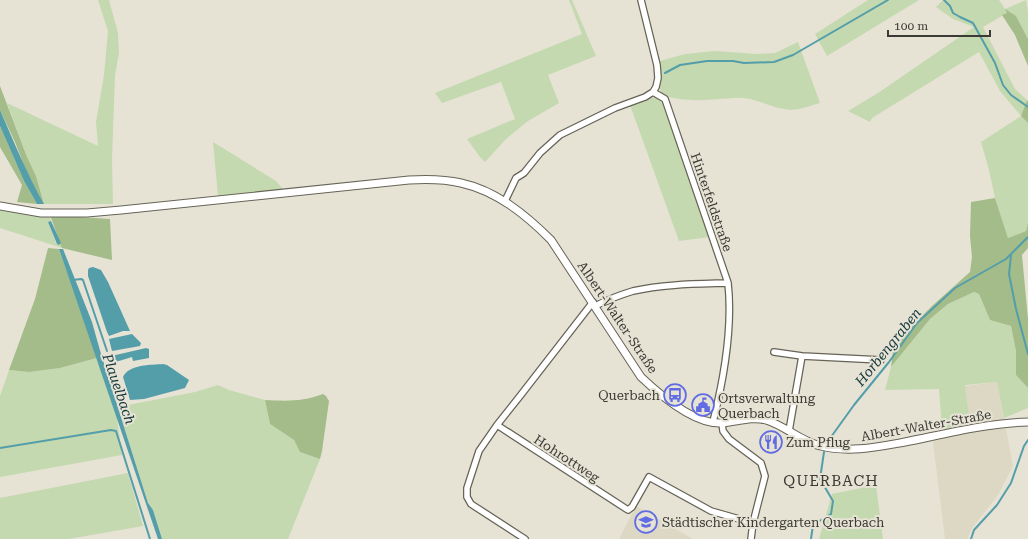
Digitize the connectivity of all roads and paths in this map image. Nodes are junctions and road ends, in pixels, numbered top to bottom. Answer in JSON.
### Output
{"nodes":[{"id":1,"x":641,"y":0,"type":"edge"},
{"id":2,"x":653,"y":92,"type":"junction"},
{"id":3,"x":505,"y":201,"type":"junction"},
{"id":4,"x":0,"y":206,"type":"edge"},
{"id":5,"x":728,"y":283,"type":"junction"},
{"id":6,"x":594,"y":304,"type":"junction"},
{"id":7,"x":774,"y":352,"type":"dead end"},
{"id":8,"x":802,"y":356,"type":"junction"},
{"id":9,"x":881,"y":360,"type":"dead end"},
{"id":10,"x":713,"y":422,"type":"junction"},
{"id":11,"x":722,"y":422,"type":"junction"},
{"id":12,"x":1028,"y":422,"type":"edge"},
{"id":13,"x":496,"y":425,"type":"junction"},
{"id":14,"x":789,"y":431,"type":"junction"},
{"id":15,"x":753,"y":523,"type":"junction"},
{"id":16,"x":525,"y":539,"type":"edge"},
{"id":17,"x":750,"y":539,"type":"edge"}],
"edges":[{"from":1,"to":2,"type":"street"},
{"from":2,"to":3,"type":"street"},
{"from":2,"to":5,"type":"street","name":"Hinterfeldstraße"},
{"from":3,"to":4,"type":"street","name":"Albert-Walter-Straße"},
{"from":3,"to":6,"type":"street","name":"Albert-Walter-Straße"},
{"from":5,"to":6,"type":"street"},
{"from":5,"to":10,"type":"street","name":"Hinterfeldstraße"},
{"from":6,"to":10,"type":"street","name":"Albert-Walter-Straße"},
{"from":6,"to":13,"type":"street"},
{"from":7,"to":8,"type":"street"},
{"from":8,"to":9,"type":"street"},
{"from":8,"to":14,"type":"street"},
{"from":10,"to":11,"type":"street","name":"Albert-Walter-Straße"},
{"from":11,"to":14,"type":"street","name":"Albert-Walter-Straße"},
{"from":11,"to":15,"type":"street"},
{"from":12,"to":14,"type":"street","name":"Albert-Walter-Straße"},
{"from":13,"to":15,"type":"street","name":"Hohrottweg"},
{"from":13,"to":16,"type":"street"},
{"from":15,"to":17,"type":"street"}]}
